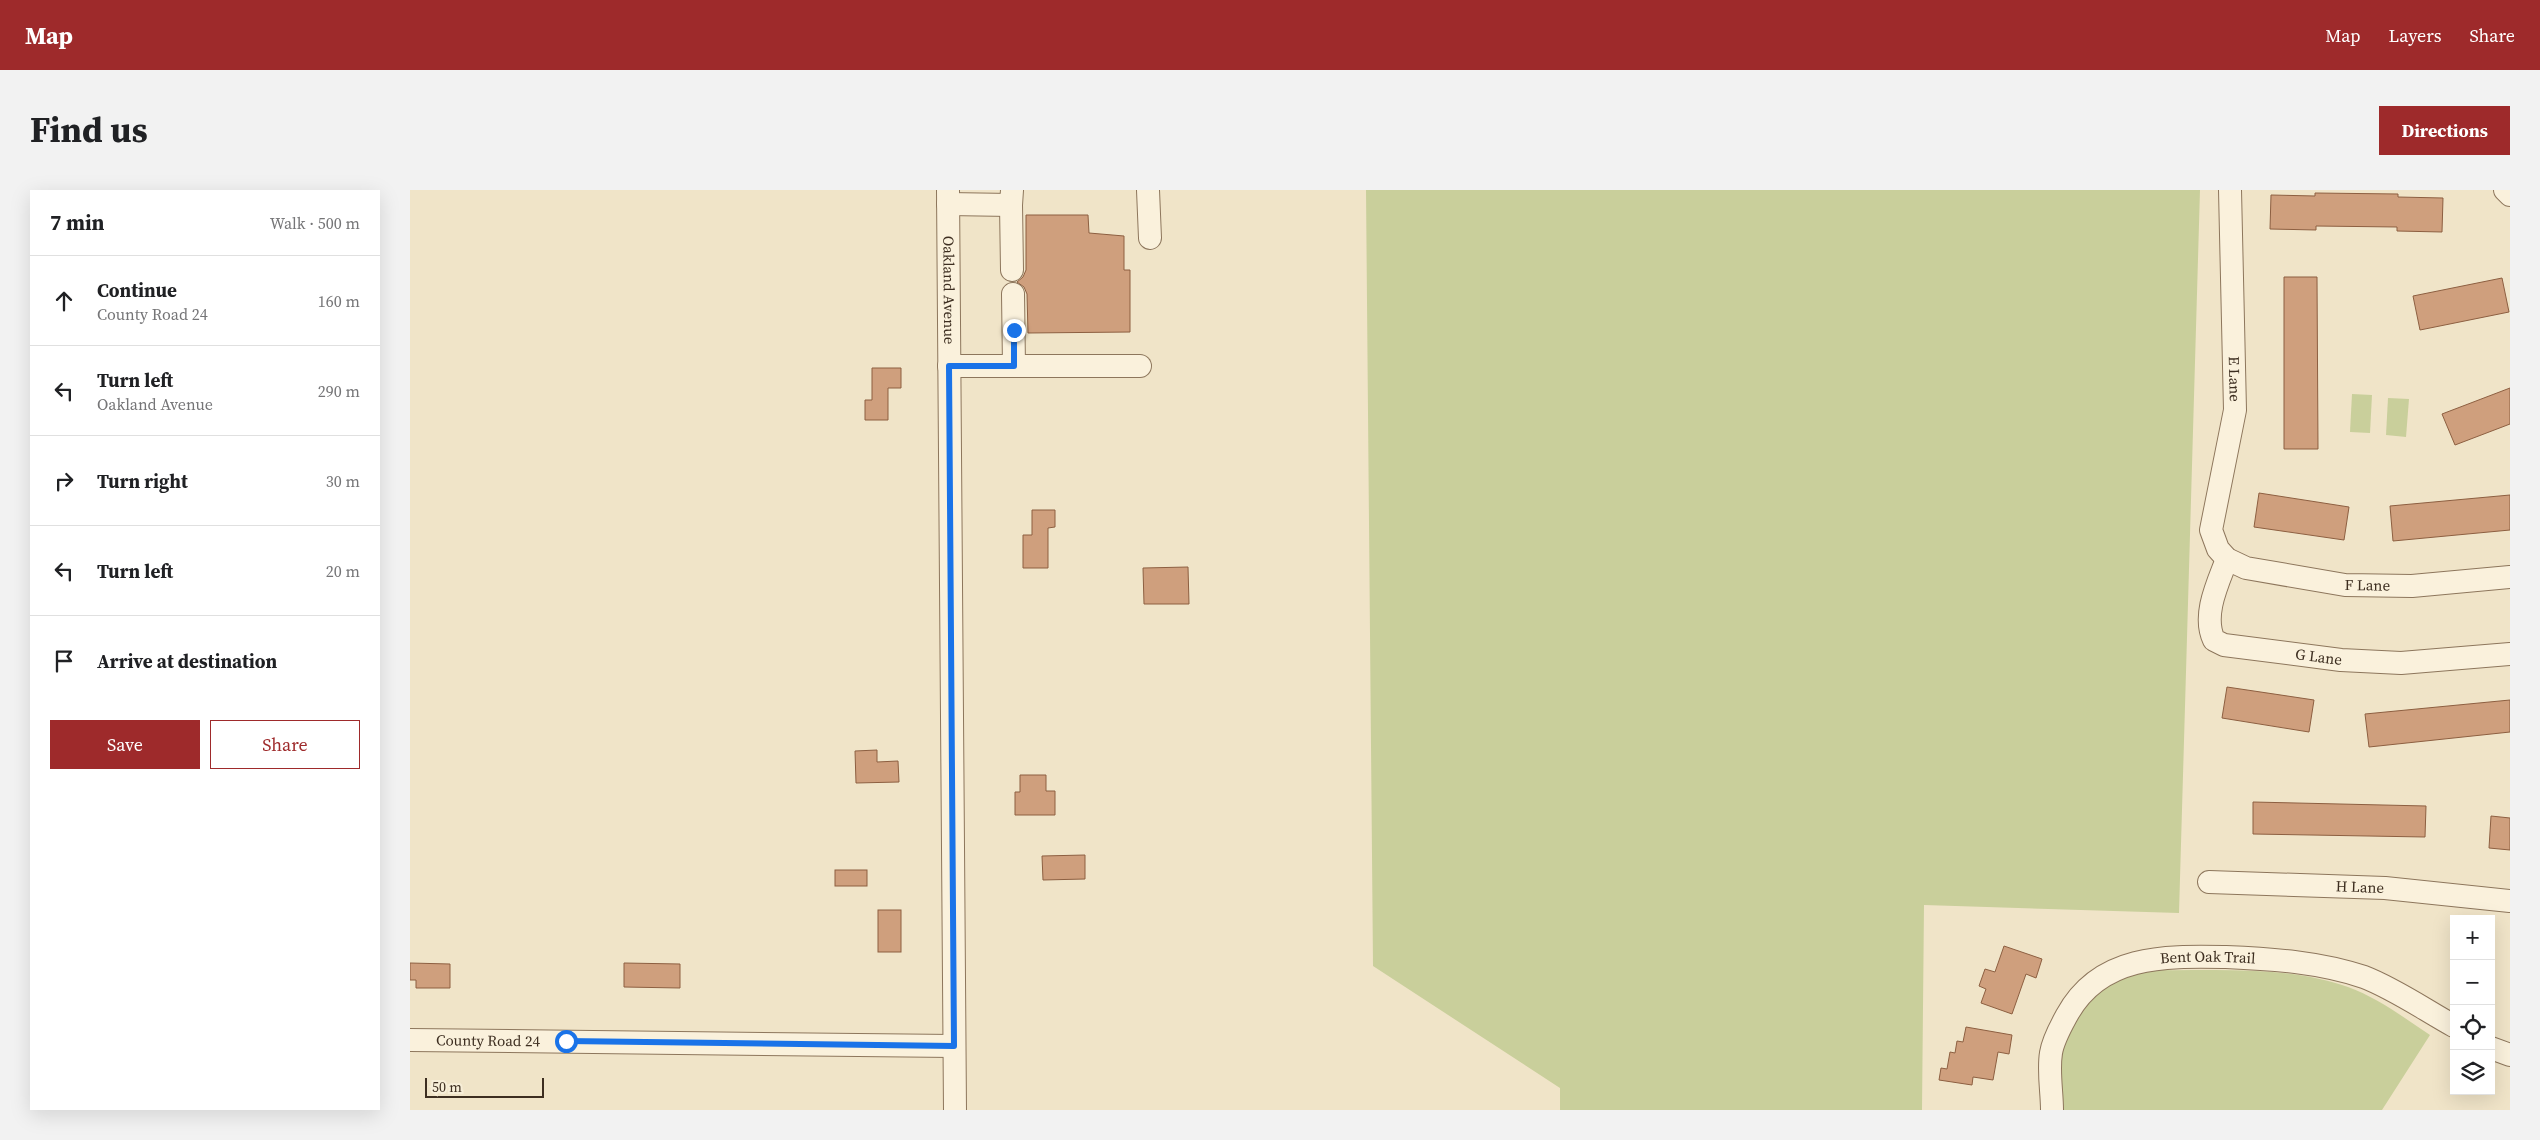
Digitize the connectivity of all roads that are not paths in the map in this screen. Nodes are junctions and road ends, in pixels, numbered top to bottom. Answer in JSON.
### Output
{"nodes":[{"id":1,"x":1148,"y":190,"type":"edge"},
{"id":2,"x":2230,"y":190,"type":"edge"},
{"id":3,"x":2505,"y":190,"type":"edge"},
{"id":4,"x":2510,"y":195,"type":"edge"},
{"id":5,"x":948,"y":197,"type":"edge"},
{"id":6,"x":1012,"y":197,"type":"edge"},
{"id":7,"x":1150,"y":238,"type":"dead end"},
{"id":8,"x":1012,"y":270,"type":"dead end"},
{"id":9,"x":1013,"y":294,"type":"dead end"},
{"id":10,"x":949,"y":366,"type":"junction"},
{"id":11,"x":1014,"y":366,"type":"junction"},
{"id":12,"x":1140,"y":366,"type":"dead end"},
{"id":13,"x":2227,"y":559,"type":"junction"},
{"id":14,"x":2510,"y":577,"type":"edge"},
{"id":15,"x":2510,"y":654,"type":"edge"},
{"id":16,"x":2209,"y":882,"type":"dead end"},
{"id":17,"x":2510,"y":901,"type":"edge"},
{"id":18,"x":2450,"y":1024,"type":"edge"},
{"id":19,"x":410,"y":1040,"type":"edge"},
{"id":20,"x":954,"y":1046,"type":"junction"},
{"id":21,"x":2495,"y":1049,"type":"edge"},
{"id":22,"x":2510,"y":1055,"type":"edge"},
{"id":23,"x":955,"y":1110,"type":"edge"},
{"id":24,"x":2052,"y":1110,"type":"edge"}],
"edges":[{"from":1,"to":7,"type":"street"},
{"from":2,"to":13,"type":"street","name":"E Lane"},
{"from":3,"to":4,"type":"street"},
{"from":5,"to":6,"type":"street"},
{"from":5,"to":10,"type":"street","name":"Oakland Avenue"},
{"from":6,"to":8,"type":"street"},
{"from":9,"to":11,"type":"street"},
{"from":10,"to":11,"type":"street"},
{"from":10,"to":20,"type":"street","name":"Oakland Avenue"},
{"from":11,"to":12,"type":"street"},
{"from":13,"to":14,"type":"street","name":"F Lane"},
{"from":13,"to":15,"type":"street","name":"G Lane"},
{"from":16,"to":17,"type":"street","name":"H Lane"},
{"from":18,"to":24,"type":"street","name":"Bent Oak Trail"},
{"from":19,"to":20,"type":"street","name":"County Road 24"},
{"from":20,"to":23,"type":"street","name":"Oakland Avenue"},
{"from":21,"to":22,"type":"street"}]}
